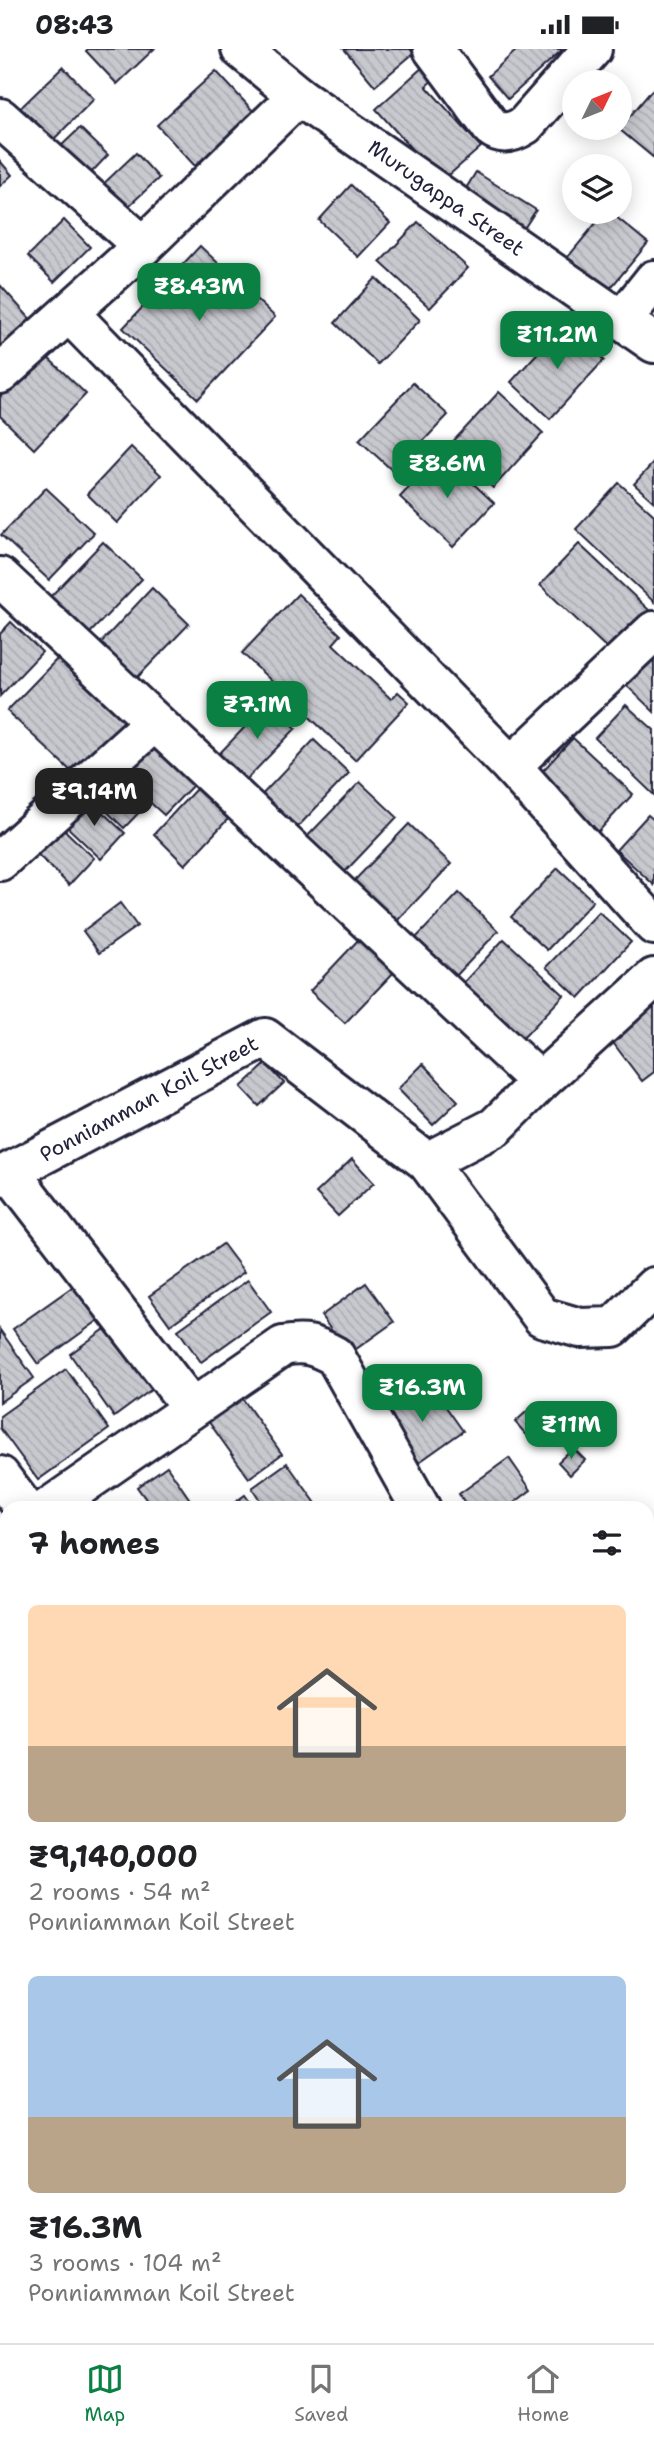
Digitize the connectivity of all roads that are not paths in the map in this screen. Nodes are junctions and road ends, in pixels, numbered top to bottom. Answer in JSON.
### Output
{"nodes":[{"id":1,"x":241,"y":49,"type":"edge"},
{"id":2,"x":433,"y":49,"type":"edge"},
{"id":3,"x":593,"y":49,"type":"edge"},
{"id":4,"x":298,"y":96,"type":"junction"},
{"id":5,"x":0,"y":118,"type":"edge"},
{"id":6,"x":143,"y":246,"type":"junction"},
{"id":7,"x":654,"y":280,"type":"edge"},
{"id":8,"x":69,"y":313,"type":"junction"},
{"id":9,"x":622,"y":320,"type":"junction"},
{"id":10,"x":654,"y":343,"type":"edge"},
{"id":11,"x":0,"y":374,"type":"edge"},
{"id":12,"x":0,"y":577,"type":"edge"},
{"id":13,"x":654,"y":631,"type":"edge"},
{"id":14,"x":154,"y":722,"type":"junction"},
{"id":15,"x":511,"y":766,"type":"junction"},
{"id":16,"x":0,"y":861,"type":"edge"},
{"id":17,"x":654,"y":925,"type":"edge"},
{"id":18,"x":654,"y":978,"type":"edge"},
{"id":19,"x":540,"y":1082,"type":"junction"},
{"id":20,"x":427,"y":1162,"type":"junction"},
{"id":21,"x":5,"y":1175,"type":"edge"},
{"id":22,"x":654,"y":1287,"type":"edge"},
{"id":23,"x":192,"y":1408,"type":"junction"},
{"id":24,"x":0,"y":1476,"type":"edge"},
{"id":25,"x":19,"y":1501,"type":"edge"},
{"id":26,"x":58,"y":1501,"type":"edge"},
{"id":27,"x":412,"y":1501,"type":"edge"}],
"edges":[{"from":1,"to":4,"type":"street","name":"Murugappa Street"},
{"from":2,"to":3,"type":"street"},
{"from":4,"to":6,"type":"street"},
{"from":4,"to":9,"type":"street","name":"Murugappa Street"},
{"from":5,"to":6,"type":"street"},
{"from":6,"to":8,"type":"street"},
{"from":7,"to":9,"type":"street"},
{"from":8,"to":11,"type":"street"},
{"from":8,"to":15,"type":"street"},
{"from":9,"to":10,"type":"street","name":"Murugappa Street"},
{"from":12,"to":14,"type":"street"},
{"from":13,"to":15,"type":"street"},
{"from":14,"to":16,"type":"street"},
{"from":14,"to":19,"type":"street"},
{"from":15,"to":17,"type":"street"},
{"from":18,"to":19,"type":"street"},
{"from":19,"to":20,"type":"street"},
{"from":20,"to":21,"type":"street","name":"Ponniamman Koil Street"},
{"from":20,"to":22,"type":"street"},
{"from":21,"to":23,"type":"street"},
{"from":23,"to":26,"type":"street"},
{"from":23,"to":27,"type":"street"},
{"from":24,"to":25,"type":"street"}]}
